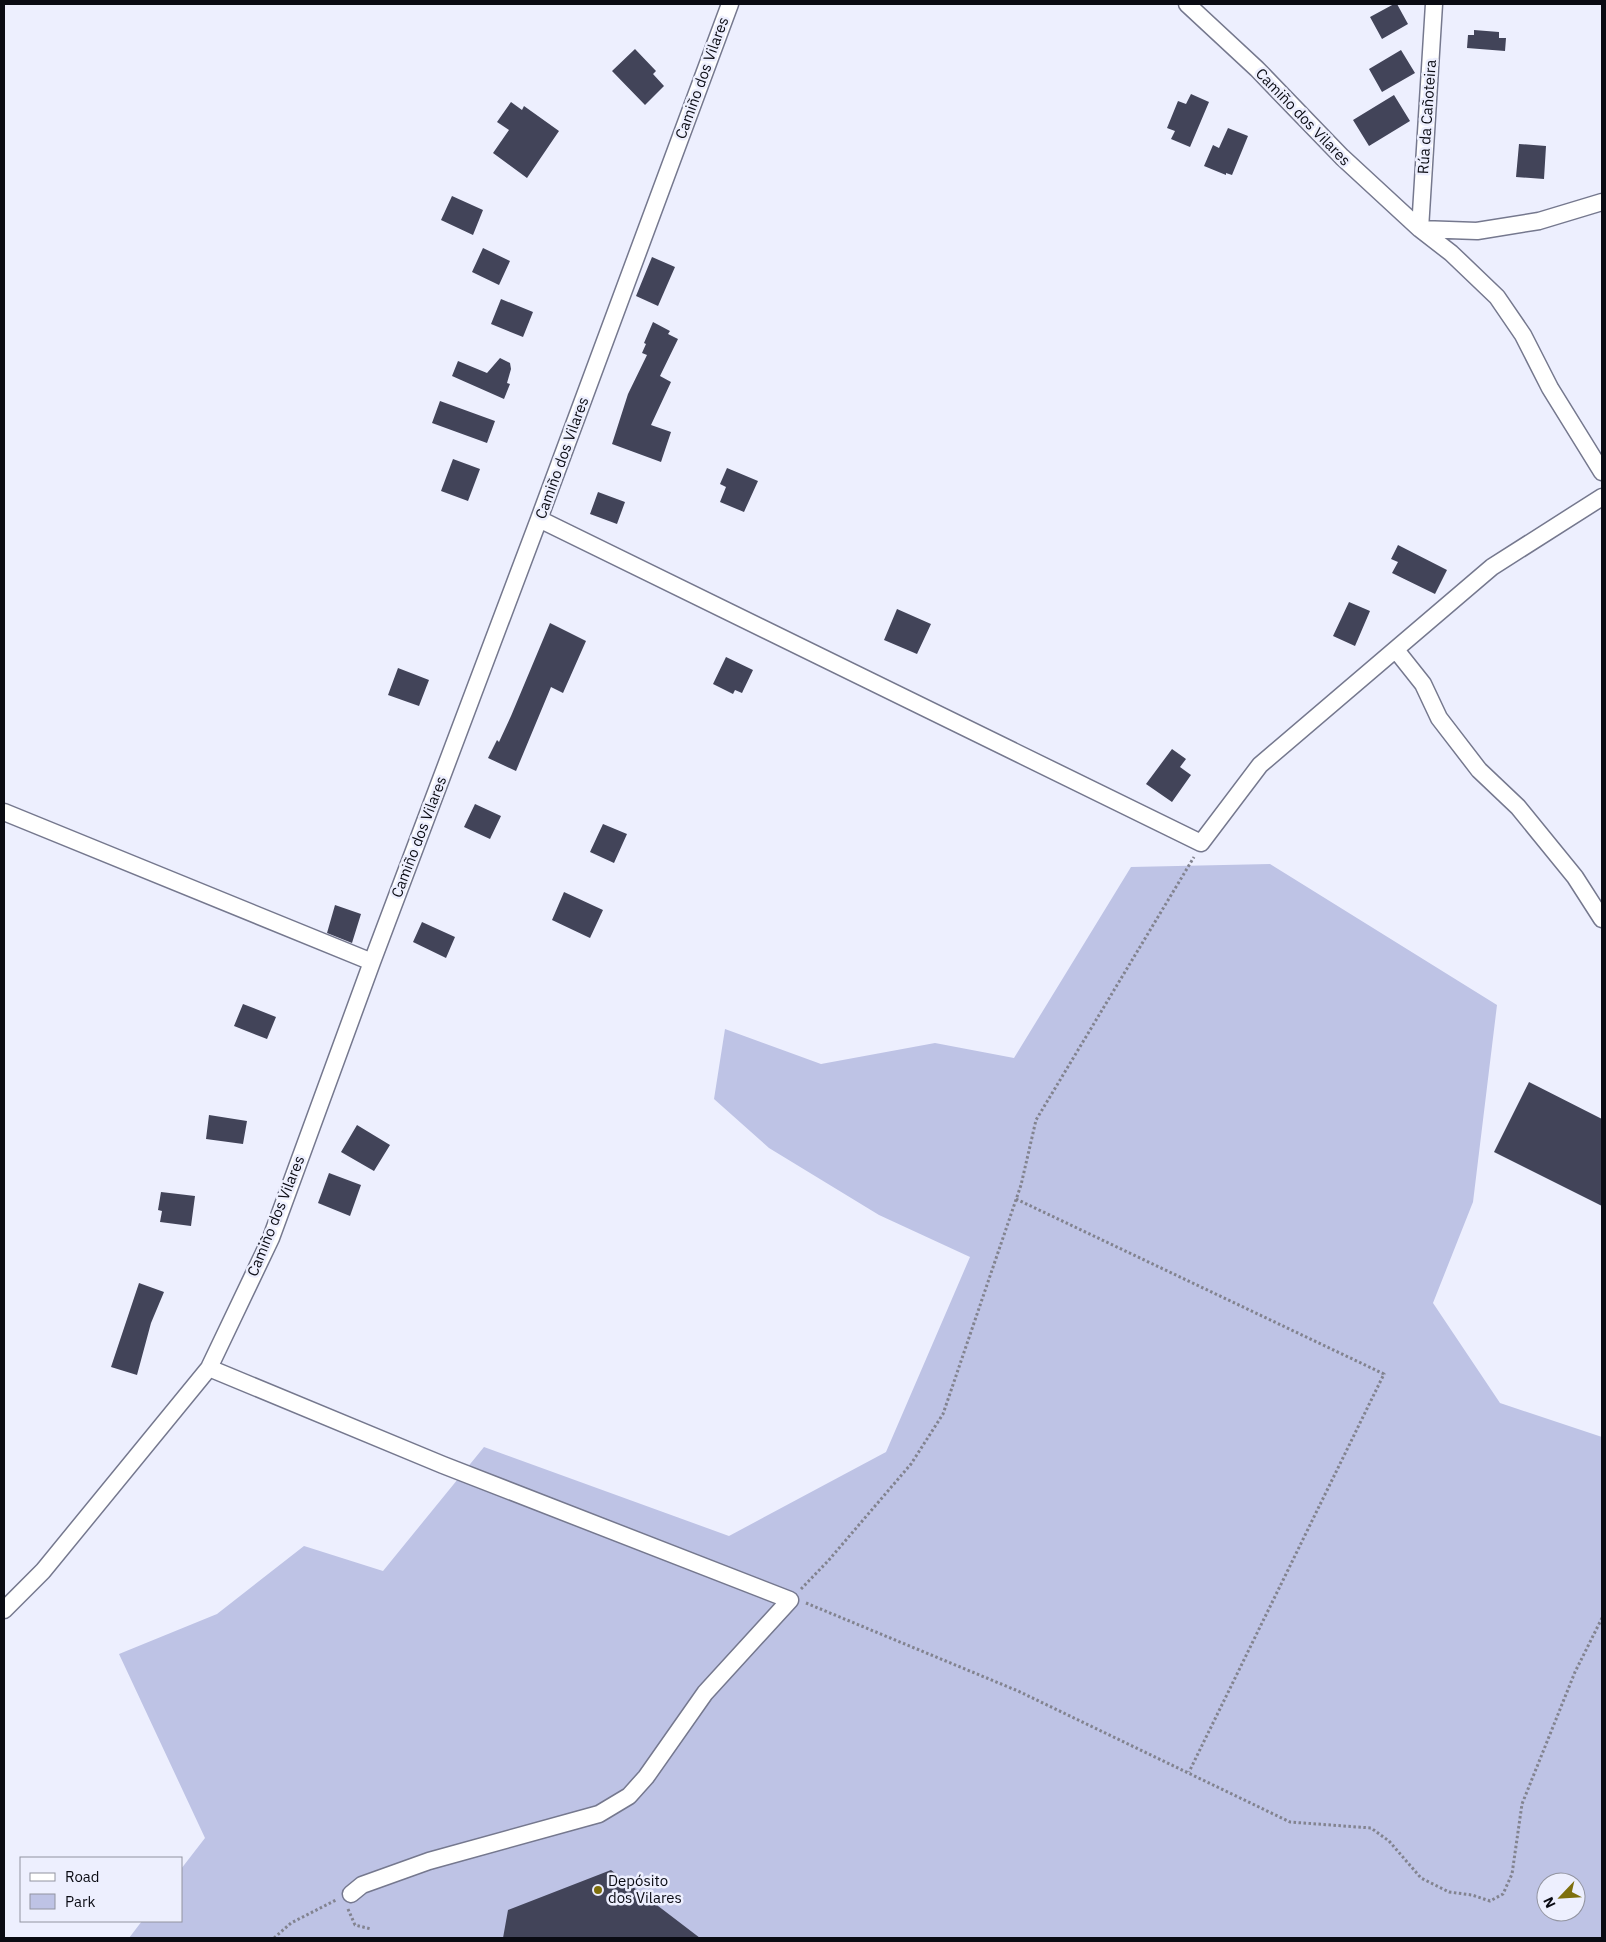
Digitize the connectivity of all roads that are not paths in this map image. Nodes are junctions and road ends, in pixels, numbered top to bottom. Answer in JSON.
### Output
{"nodes":[{"id":1,"x":730,"y":4,"type":"edge"},
{"id":2,"x":1187,"y":4,"type":"edge"},
{"id":3,"x":1434,"y":4,"type":"edge"},
{"id":4,"x":1602,"y":202,"type":"edge"},
{"id":5,"x":1420,"y":230,"type":"junction"},
{"id":6,"x":1602,"y":472,"type":"edge"},
{"id":7,"x":1602,"y":497,"type":"edge"},
{"id":8,"x":540,"y":519,"type":"junction"},
{"id":9,"x":1396,"y":650,"type":"junction"},
{"id":10,"x":4,"y":812,"type":"edge"},
{"id":11,"x":1602,"y":919,"type":"edge"},
{"id":12,"x":372,"y":962,"type":"junction"},
{"id":13,"x":209,"y":1368,"type":"junction"},
{"id":14,"x":4,"y":1610,"type":"edge"},
{"id":15,"x":351,"y":1894,"type":"road end"}],
"edges":[{"from":1,"to":8,"type":"street","name":"Camiño dos Vilares"},
{"from":2,"to":5,"type":"street","name":"Camiño dos Vilares"},
{"from":3,"to":5,"type":"street","name":"Rúa da Cañoteira"},
{"from":4,"to":5,"type":"street"},
{"from":5,"to":6,"type":"street","name":"Camiño dos Vilares"},
{"from":7,"to":9,"type":"street"},
{"from":8,"to":9,"type":"street"},
{"from":8,"to":12,"type":"street","name":"Camiño dos Vilares"},
{"from":9,"to":11,"type":"street"},
{"from":10,"to":12,"type":"street"},
{"from":12,"to":13,"type":"street","name":"Camiño dos Vilares"},
{"from":13,"to":14,"type":"street","name":"Camiño dos Vilares"},
{"from":13,"to":15,"type":"street"}]}
